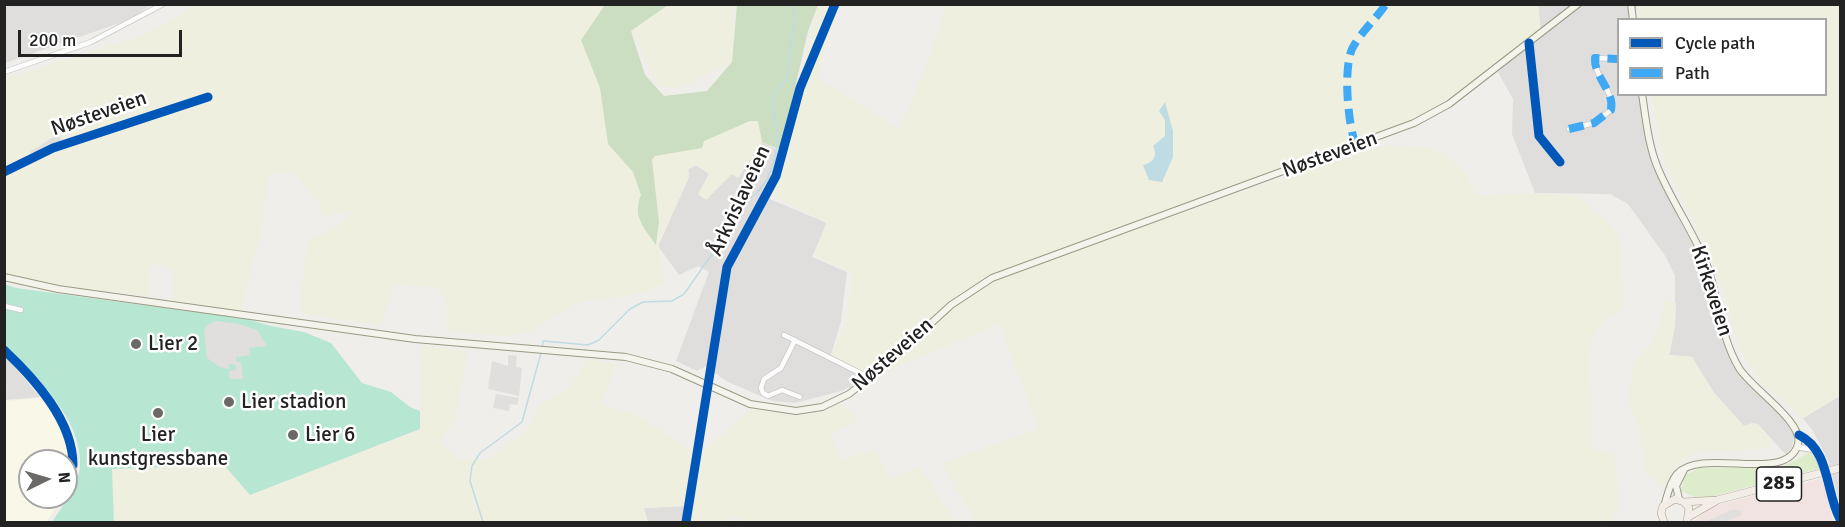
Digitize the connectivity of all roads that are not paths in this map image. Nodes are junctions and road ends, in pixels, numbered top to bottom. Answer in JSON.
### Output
{"nodes":[{"id":1,"x":163,"y":4,"type":"edge"},
{"id":2,"x":835,"y":4,"type":"edge"},
{"id":3,"x":1578,"y":4,"type":"edge"},
{"id":4,"x":1529,"y":43,"type":"junction"},
{"id":5,"x":1617,"y":59,"type":"edge"},
{"id":6,"x":4,"y":72,"type":"edge"},
{"id":7,"x":1642,"y":96,"type":"edge"},
{"id":8,"x":208,"y":97,"type":"dead end"},
{"id":9,"x":1569,"y":129,"type":"dead end"},
{"id":10,"x":1560,"y":162,"type":"dead end"},
{"id":11,"x":4,"y":172,"type":"edge"},
{"id":12,"x":4,"y":278,"type":"edge"},
{"id":13,"x":4,"y":306,"type":"edge"},
{"id":14,"x":21,"y":310,"type":"dead end"},
{"id":15,"x":784,"y":335,"type":"dead end"},
{"id":16,"x":795,"y":340,"type":"junction"},
{"id":17,"x":4,"y":350,"type":"edge"},
{"id":18,"x":870,"y":378,"type":"junction"},
{"id":19,"x":708,"y":385,"type":"junction"},
{"id":20,"x":800,"y":397,"type":"dead end"},
{"id":21,"x":1799,"y":435,"type":"junction"},
{"id":22,"x":1797,"y":447,"type":"junction"},
{"id":23,"x":72,"y":449,"type":"edge"},
{"id":24,"x":1816,"y":450,"type":"junction"},
{"id":25,"x":1840,"y":468,"type":"edge"},
{"id":26,"x":1684,"y":470,"type":"junction"},
{"id":27,"x":1718,"y":500,"type":"junction"},
{"id":28,"x":1682,"y":501,"type":"junction"},
{"id":29,"x":1665,"y":503,"type":"junction"},
{"id":30,"x":1688,"y":519,"type":"edge"},
{"id":31,"x":1840,"y":519,"type":"edge"},
{"id":32,"x":686,"y":522,"type":"edge"},
{"id":33,"x":1664,"y":522,"type":"edge"}],
"edges":[{"from":1,"to":6,"type":"street"},
{"from":2,"to":19,"type":"street","name":"Årkvislaveien"},
{"from":3,"to":4,"type":"main road","name":"Nøsteveien"},
{"from":4,"to":10,"type":"street"},
{"from":4,"to":18,"type":"main road","name":"Nøsteveien"},
{"from":5,"to":9,"type":"street"},
{"from":7,"to":21,"type":"main road","name":"Kirkeveien"},
{"from":8,"to":11,"type":"street","name":"Nøsteveien"},
{"from":12,"to":19,"type":"main road","name":"Nøsteveien"},
{"from":13,"to":14,"type":"street"},
{"from":15,"to":16,"type":"street"},
{"from":16,"to":18,"type":"street"},
{"from":16,"to":20,"type":"street"},
{"from":17,"to":23,"type":"street"},
{"from":18,"to":19,"type":"main road","name":"Nøsteveien"},
{"from":19,"to":32,"type":"street","name":"Årkvislaveien"},
{"from":21,"to":22,"type":"main road"},
{"from":21,"to":24,"type":"street","name":"Kirkeveien"},
{"from":22,"to":24,"type":"street"},
{"from":22,"to":26,"type":"main road"},
{"from":24,"to":31,"type":"street","name":"Kirkeveien","bridge":true},
{"from":25,"to":27,"type":"main road","number":"285"},
{"from":26,"to":28,"type":"main road"},
{"from":26,"to":29,"type":"main road"},
{"from":27,"to":28,"type":"main road","number":"285"},
{"from":27,"to":30,"type":"main road","number":"285"},
{"from":28,"to":29,"type":"main road","number":"285"},
{"from":28,"to":30,"type":"main road","number":"285"},
{"from":29,"to":33,"type":"main road"}]}
